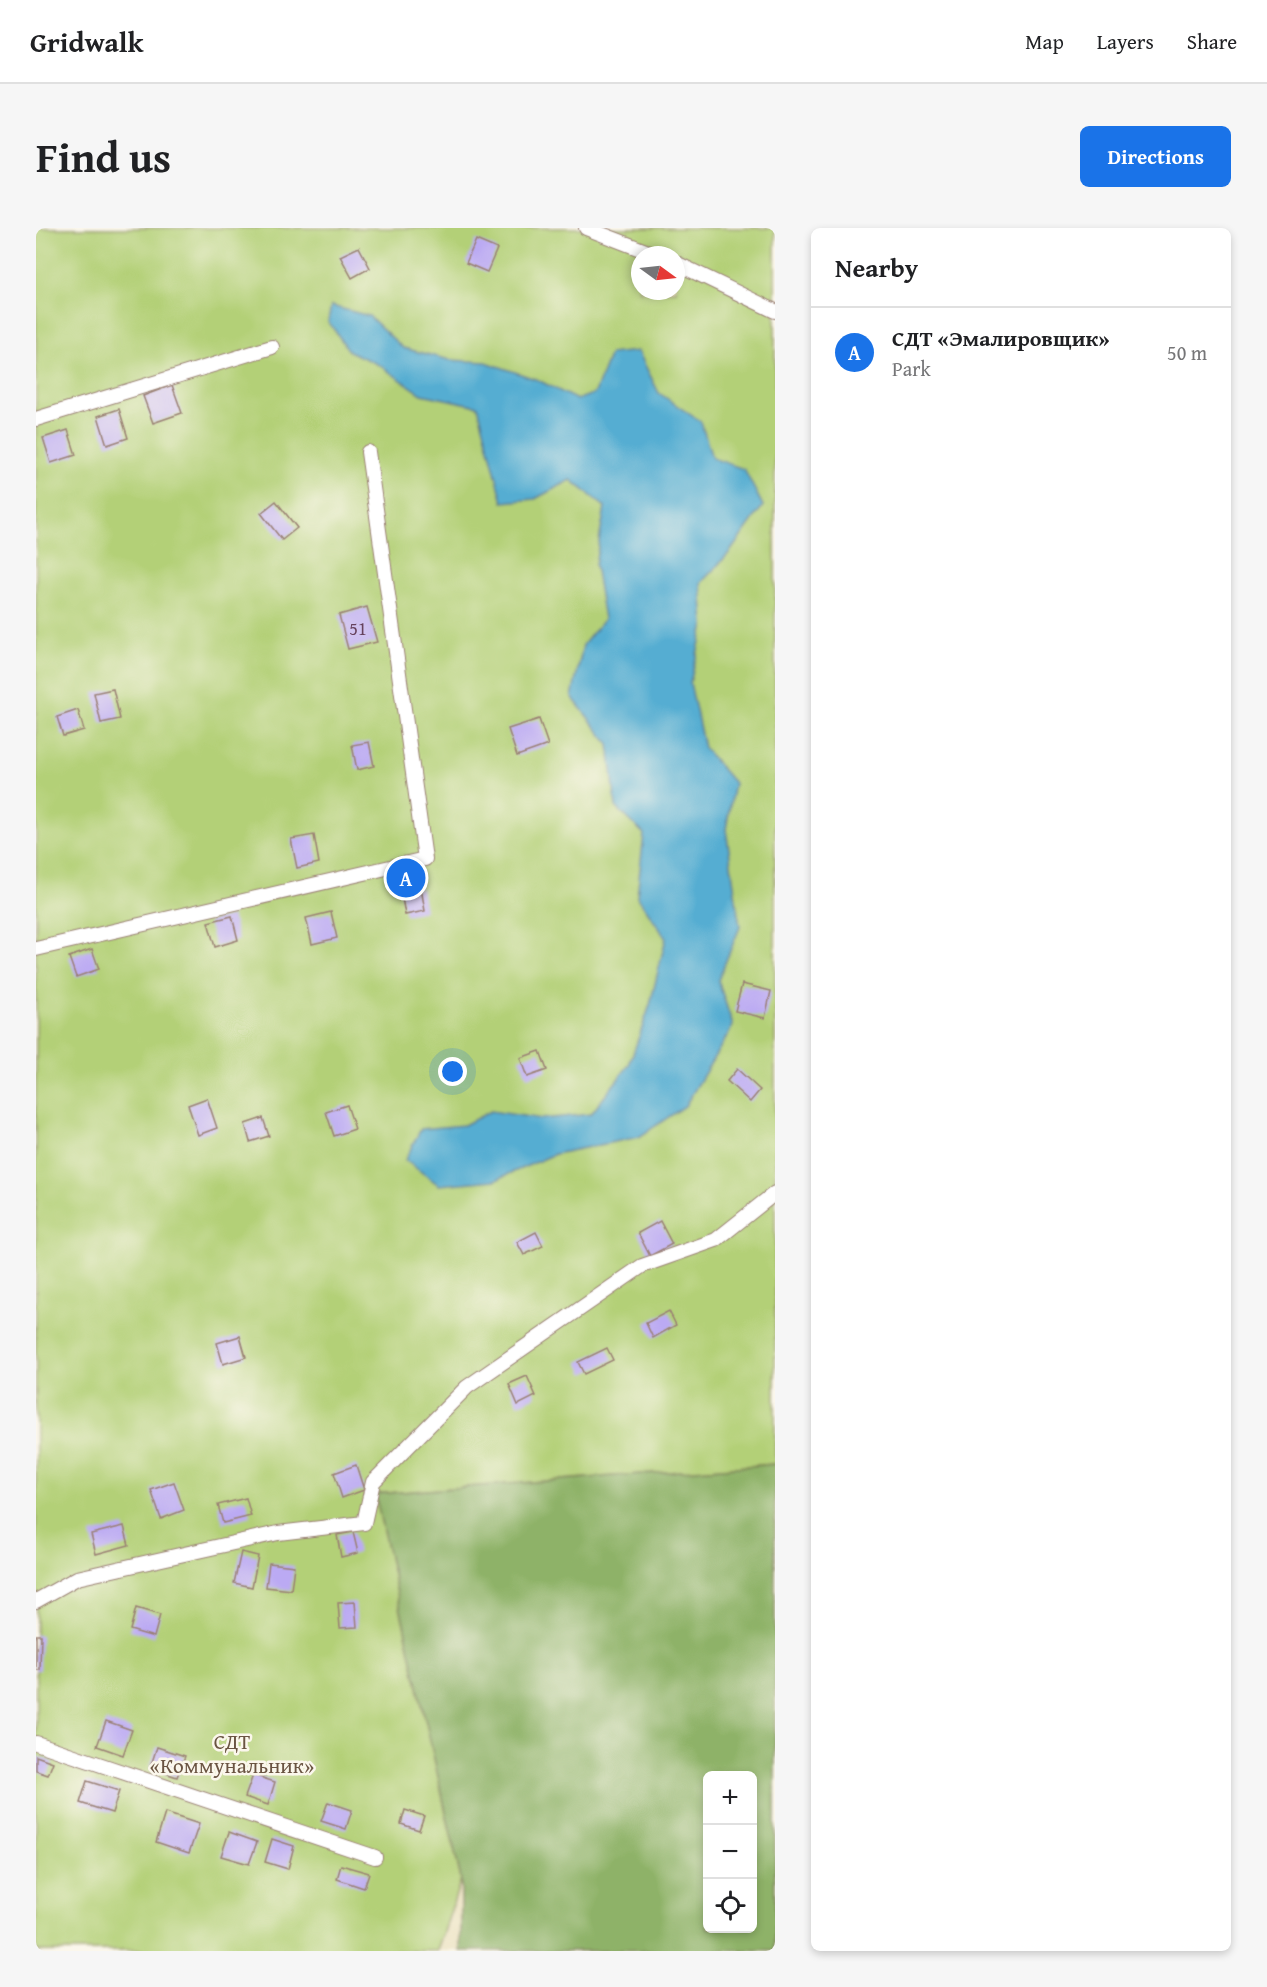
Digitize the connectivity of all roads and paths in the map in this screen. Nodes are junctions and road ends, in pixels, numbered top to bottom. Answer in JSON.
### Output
{"nodes":[{"id":1,"x":586,"y":228,"type":"edge"},
{"id":2,"x":633,"y":246,"type":"edge"},
{"id":3,"x":685,"y":267,"type":"edge"},
{"id":4,"x":775,"y":311,"type":"edge"},
{"id":5,"x":272,"y":347,"type":"dead end"},
{"id":6,"x":36,"y":419,"type":"edge"},
{"id":7,"x":368,"y":452,"type":"dead end"},
{"id":8,"x":36,"y":949,"type":"edge"},
{"id":9,"x":775,"y":1193,"type":"edge"},
{"id":10,"x":36,"y":1602,"type":"edge"},
{"id":11,"x":36,"y":1743,"type":"edge"},
{"id":12,"x":375,"y":1857,"type":"dead end"}],
"edges":[{"from":1,"to":2,"type":"lane"},
{"from":3,"to":4,"type":"lane"},
{"from":5,"to":6,"type":"lane"},
{"from":7,"to":8,"type":"lane"},
{"from":9,"to":10,"type":"lane"},
{"from":11,"to":12,"type":"lane"}]}
